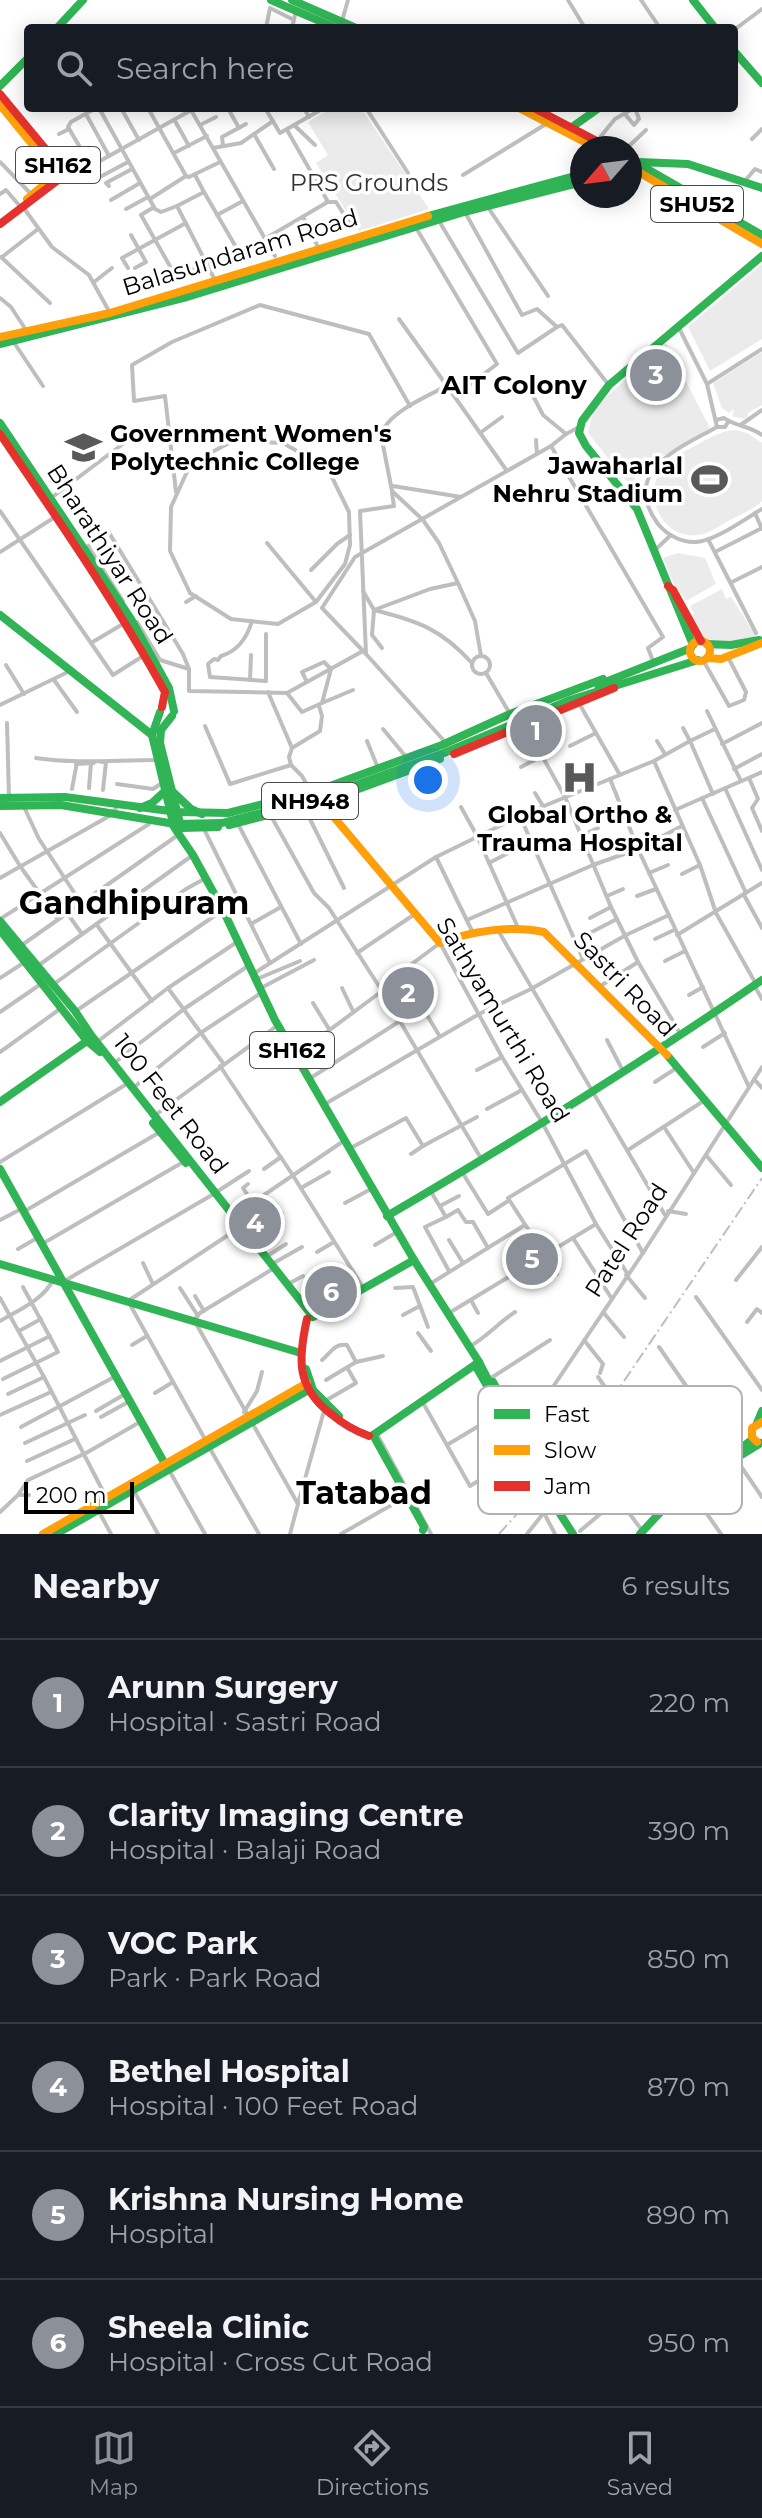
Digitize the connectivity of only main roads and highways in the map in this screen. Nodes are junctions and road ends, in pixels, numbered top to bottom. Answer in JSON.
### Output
{"nodes":[{"id":1,"x":83,"y":0,"type":"edge"},
{"id":2,"x":271,"y":0,"type":"edge"},
{"id":3,"x":292,"y":0,"type":"edge"},
{"id":4,"x":693,"y":0,"type":"edge"},
{"id":5,"x":61,"y":24,"type":"edge"},
{"id":6,"x":334,"y":24,"type":"edge"},
{"id":7,"x":337,"y":24,"type":"edge"},
{"id":8,"x":709,"y":24,"type":"edge"},
{"id":9,"x":738,"y":56,"type":"edge"},
{"id":10,"x":24,"y":62,"type":"edge"},
{"id":11,"x":762,"y":83,"type":"edge"},
{"id":12,"x":0,"y":86,"type":"edge"},
{"id":13,"x":0,"y":94,"type":"edge"},
{"id":14,"x":0,"y":105,"type":"edge"},
{"id":15,"x":527,"y":112,"type":"edge"},
{"id":16,"x":542,"y":112,"type":"edge"},
{"id":17,"x":593,"y":112,"type":"edge"},
{"id":18,"x":572,"y":127,"type":"junction"},
{"id":19,"x":579,"y":136,"type":"edge"},
{"id":20,"x":585,"y":136,"type":"edge"},
{"id":21,"x":663,"y":163,"type":"junction"},
{"id":22,"x":642,"y":165,"type":"edge"},
{"id":23,"x":642,"y":169,"type":"edge"},
{"id":24,"x":642,"y":171,"type":"edge"},
{"id":25,"x":655,"y":173,"type":"junction"},
{"id":26,"x":570,"y":177,"type":"edge"},
{"id":27,"x":659,"y":183,"type":"junction"},
{"id":28,"x":570,"y":185,"type":"edge"},
{"id":29,"x":762,"y":188,"type":"edge"},
{"id":30,"x":21,"y":206,"type":"junction"},
{"id":31,"x":462,"y":208,"type":"junction"},
{"id":32,"x":0,"y":222,"type":"edge"},
{"id":33,"x":402,"y":227,"type":"junction"},
{"id":34,"x":762,"y":235,"type":"edge"},
{"id":35,"x":762,"y":244,"type":"edge"},
{"id":36,"x":322,"y":252,"type":"junction"},
{"id":37,"x":762,"y":256,"type":"edge"},
{"id":38,"x":27,"y":334,"type":"junction"},
{"id":39,"x":0,"y":337,"type":"edge"},
{"id":40,"x":0,"y":344,"type":"edge"},
{"id":41,"x":0,"y":423,"type":"edge"},
{"id":42,"x":0,"y":434,"type":"edge"},
{"id":43,"x":59,"y":515,"type":"junction"},
{"id":44,"x":0,"y":613,"type":"edge"},
{"id":45,"x":760,"y":641,"type":"edge"},
{"id":46,"x":698,"y":645,"type":"junction"},
{"id":47,"x":703,"y":660,"type":"junction"},
{"id":48,"x":621,"y":677,"type":"junction"},
{"id":49,"x":603,"y":686,"type":"junction"},
{"id":50,"x":616,"y":686,"type":"junction"},
{"id":51,"x":161,"y":709,"type":"junction"},
{"id":52,"x":173,"y":714,"type":"junction"},
{"id":53,"x":152,"y":733,"type":"junction"},
{"id":54,"x":165,"y":787,"type":"junction"},
{"id":55,"x":311,"y":792,"type":"junction"},
{"id":56,"x":323,"y":801,"type":"junction"},
{"id":57,"x":2,"y":803,"type":"edge"},
{"id":58,"x":140,"y":808,"type":"junction"},
{"id":59,"x":173,"y":811,"type":"junction"},
{"id":60,"x":202,"y":814,"type":"junction"},
{"id":61,"x":179,"y":829,"type":"junction"},
{"id":62,"x":0,"y":924,"type":"edge"},
{"id":63,"x":4,"y":943,"type":"edge"},
{"id":64,"x":440,"y":943,"type":"joint"},
{"id":65,"x":757,"y":983,"type":"edge"},
{"id":66,"x":52,"y":986,"type":"junction"},
{"id":67,"x":91,"y":1039,"type":"junction"},
{"id":68,"x":661,"y":1050,"type":"junction"},
{"id":69,"x":129,"y":1086,"type":"junction"},
{"id":70,"x":0,"y":1102,"type":"edge"},
{"id":71,"x":762,"y":1167,"type":"edge"},
{"id":72,"x":0,"y":1169,"type":"edge"},
{"id":73,"x":214,"y":1194,"type":"junction"},
{"id":74,"x":387,"y":1216,"type":"junction"},
{"id":75,"x":240,"y":1227,"type":"junction"},
{"id":76,"x":414,"y":1260,"type":"junction"},
{"id":77,"x":0,"y":1264,"type":"edge"},
{"id":78,"x":270,"y":1264,"type":"junction"},
{"id":79,"x":66,"y":1283,"type":"junction"},
{"id":80,"x":312,"y":1315,"type":"junction"},
{"id":81,"x":301,"y":1353,"type":"junction"},
{"id":82,"x":477,"y":1364,"type":"junction"},
{"id":83,"x":488,"y":1375,"type":"junction"},
{"id":84,"x":488,"y":1386,"type":"edge"},
{"id":85,"x":493,"y":1386,"type":"edge"},
{"id":86,"x":494,"y":1386,"type":"edge"},
{"id":87,"x":308,"y":1387,"type":"junction"},
{"id":88,"x":762,"y":1411,"type":"edge"},
{"id":89,"x":760,"y":1422,"type":"edge"},
{"id":90,"x":372,"y":1434,"type":"junction"},
{"id":91,"x":759,"y":1442,"type":"edge"},
{"id":92,"x":167,"y":1467,"type":"junction"},
{"id":93,"x":406,"y":1496,"type":"road end"},
{"id":94,"x":96,"y":1507,"type":"junction"},
{"id":95,"x":564,"y":1514,"type":"edge"},
{"id":96,"x":661,"y":1514,"type":"edge"},
{"id":97,"x":666,"y":1514,"type":"edge"},
{"id":98,"x":577,"y":1533,"type":"edge"},
{"id":99,"x":646,"y":1533,"type":"edge"},
{"id":100,"x":43,"y":1534,"type":"edge"},
{"id":101,"x":56,"y":1534,"type":"edge"}],
"edges":[{"from":1,"to":5,"type":"main road"},
{"from":2,"to":6,"type":"main road"},
{"from":3,"to":7,"type":"main road"},
{"from":4,"to":8,"type":"main road"},
{"from":9,"to":11,"type":"main road"},
{"from":10,"to":12,"type":"main road"},
{"from":13,"to":30,"type":"main road","number":"SH162"},
{"from":14,"to":30,"type":"main road","number":"SH162"},
{"from":15,"to":19,"type":"main road"},
{"from":16,"to":18,"type":"main road"},
{"from":17,"to":18,"type":"main road"},
{"from":18,"to":20,"type":"main road"},
{"from":21,"to":22,"type":"main road"},
{"from":21,"to":25,"type":"main road"},
{"from":21,"to":29,"type":"main road"},
{"from":23,"to":25,"type":"main road","number":"SHU52"},
{"from":24,"to":27,"type":"main road","number":"SHU52"},
{"from":25,"to":27,"type":"main road"},
{"from":25,"to":34,"type":"main road","number":"SHU52"},
{"from":26,"to":31,"type":"main road","name":"Balasundaram Road"},
{"from":27,"to":35,"type":"main road","number":"SHU52"},
{"from":28,"to":31,"type":"main road","name":"Balasundaram Road"},
{"from":30,"to":32,"type":"main road","number":"SH162"},
{"from":31,"to":33,"type":"main road","name":"Balasundaram Road"},
{"from":31,"to":33,"type":"main road","name":"Balasundaram Road"},
{"from":33,"to":36,"type":"main road","name":"Balasundaram Road"},
{"from":36,"to":38,"type":"main road","name":"Balasundaram Road"},
{"from":36,"to":38,"type":"main road","name":"Balasundaram Road"},
{"from":37,"to":46,"type":"main road"},
{"from":38,"to":39,"type":"main road","name":"Balasundaram Road"},
{"from":38,"to":40,"type":"main road","name":"Balasundaram Road"},
{"from":41,"to":43,"type":"main road","name":"Bharathiyar Road"},
{"from":42,"to":43,"type":"main road","name":"Bharathiyar Road"},
{"from":43,"to":51,"type":"main road","name":"Bharathiyar Road"},
{"from":43,"to":52,"type":"main road","name":"Bharathiyar Road"},
{"from":44,"to":53,"type":"main road"},
{"from":44,"to":53,"type":"main road"},
{"from":45,"to":46,"type":"main road","number":"NH948"},
{"from":45,"to":47,"type":"main road","number":"NH948"},
{"from":46,"to":47,"type":"main road"},
{"from":46,"to":47,"type":"main road"},
{"from":46,"to":48,"type":"main road","number":"NH948"},
{"from":47,"to":50,"type":"main road","number":"NH948"},
{"from":48,"to":49,"type":"main road","number":"NH948"},
{"from":48,"to":55,"type":"main road"},
{"from":49,"to":50,"type":"main road","number":"NH948"},
{"from":49,"to":57,"type":"main road","number":"NH948"},
{"from":50,"to":56,"type":"main road"},
{"from":51,"to":52,"type":"main road"},
{"from":51,"to":53,"type":"main road"},
{"from":52,"to":54,"type":"main road","number":"SH162"},
{"from":53,"to":54,"type":"main road","number":"SH162"},
{"from":54,"to":58,"type":"main road"},
{"from":54,"to":59,"type":"main road","number":"SH162"},
{"from":54,"to":60,"type":"main road"},
{"from":55,"to":56,"type":"main road","name":"Sathyamurthi Road"},
{"from":55,"to":60,"type":"main road"},
{"from":56,"to":61,"type":"main road"},
{"from":56,"to":64,"type":"main road","name":"Sathyamurthi Road"},
{"from":57,"to":58,"type":"main road"},
{"from":57,"to":61,"type":"main road"},
{"from":58,"to":59,"type":"main road"},
{"from":59,"to":60,"type":"main road"},
{"from":59,"to":61,"type":"main road","number":"SH162"},
{"from":61,"to":74,"type":"main road","number":"SH162"},
{"from":62,"to":63,"type":"main road","name":"100 Feet Road"},
{"from":62,"to":66,"type":"main road"},
{"from":62,"to":66,"type":"main road","name":"100 Feet Road"},
{"from":63,"to":67,"type":"main road","name":"100 Feet Road"},
{"from":64,"to":68,"type":"main road","name":"Sastri Road"},
{"from":65,"to":68,"type":"main road"},
{"from":66,"to":67,"type":"main road"},
{"from":66,"to":67,"type":"main road","name":"100 Feet Road"},
{"from":67,"to":69,"type":"main road","name":"100 Feet Road"},
{"from":67,"to":69,"type":"main road","name":"100 Feet Road"},
{"from":67,"to":70,"type":"main road"},
{"from":68,"to":71,"type":"main road","name":"Sastri Road"},
{"from":68,"to":74,"type":"main road"},
{"from":69,"to":73,"type":"main road","name":"100 Feet Road"},
{"from":69,"to":73,"type":"main road","name":"100 Feet Road"},
{"from":72,"to":79,"type":"main road"},
{"from":73,"to":75,"type":"main road","name":"100 Feet Road"},
{"from":74,"to":76,"type":"main road","number":"SH162"},
{"from":75,"to":78,"type":"main road","name":"100 Feet Road"},
{"from":75,"to":78,"type":"main road","name":"100 Feet Road"},
{"from":76,"to":80,"type":"main road"},
{"from":76,"to":82,"type":"main road"},
{"from":77,"to":79,"type":"main road"},
{"from":78,"to":80,"type":"main road","name":"100 Feet Road"},
{"from":78,"to":80,"type":"main road","name":"100 Feet Road"},
{"from":79,"to":81,"type":"main road"},
{"from":79,"to":92,"type":"main road"},
{"from":80,"to":81,"type":"main road"},
{"from":80,"to":87,"type":"main road"},
{"from":81,"to":87,"type":"main road"},
{"from":82,"to":83,"type":"main road"},
{"from":82,"to":84,"type":"main road"},
{"from":82,"to":90,"type":"main road"},
{"from":83,"to":85,"type":"main road"},
{"from":83,"to":86,"type":"main road"},
{"from":87,"to":90,"type":"main road"},
{"from":87,"to":92,"type":"main road"},
{"from":88,"to":89,"type":"main road"},
{"from":89,"to":91,"type":"main road"},
{"from":90,"to":93,"type":"main road"},
{"from":92,"to":94,"type":"main road"},
{"from":92,"to":94,"type":"main road"},
{"from":94,"to":100,"type":"main road"},
{"from":94,"to":101,"type":"main road"},
{"from":95,"to":98,"type":"main road"},
{"from":96,"to":99,"type":"main road"},
{"from":97,"to":99,"type":"main road"}]}
